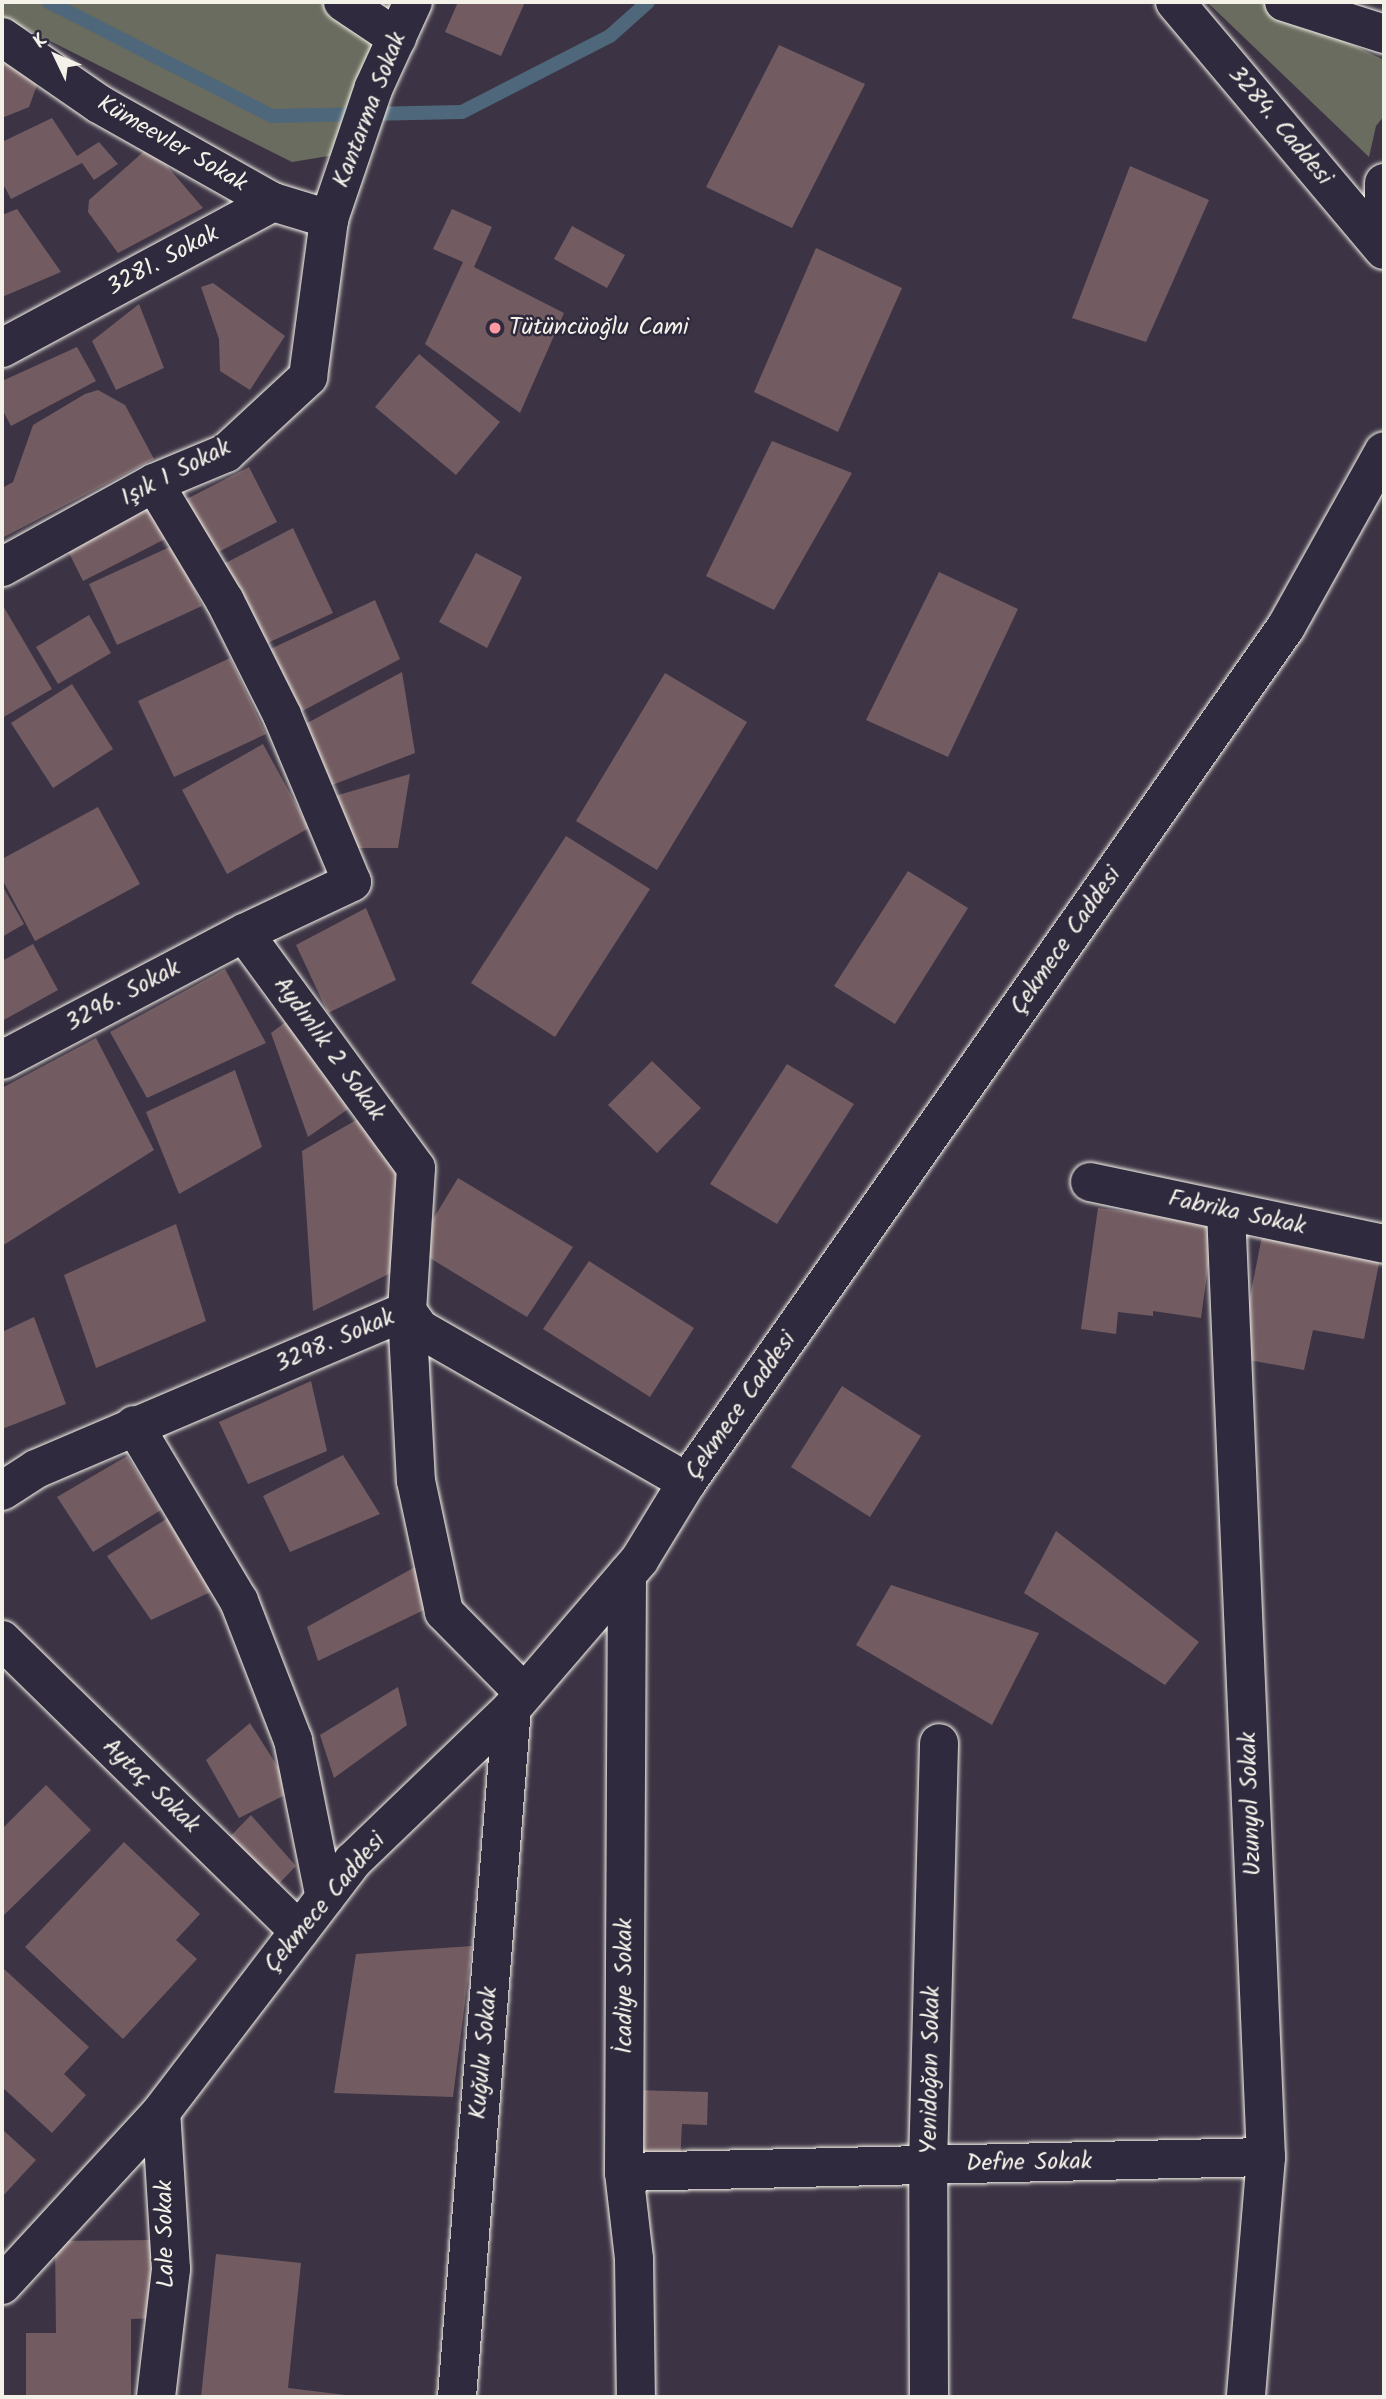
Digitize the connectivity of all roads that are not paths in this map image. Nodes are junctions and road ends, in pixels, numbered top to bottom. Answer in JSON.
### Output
{"nodes":[{"id":1,"x":343,"y":2,"type":"edge"},
{"id":2,"x":413,"y":2,"type":"edge"},
{"id":3,"x":1175,"y":2,"type":"edge"},
{"id":4,"x":1284,"y":2,"type":"edge"},
{"id":5,"x":1384,"y":34,"type":"edge"},
{"id":6,"x":2,"y":37,"type":"edge"},
{"id":7,"x":397,"y":38,"type":"junction"},
{"id":8,"x":1384,"y":183,"type":"edge"},
{"id":9,"x":273,"y":202,"type":"junction"},
{"id":10,"x":329,"y":219,"type":"junction"},
{"id":11,"x":1384,"y":228,"type":"edge"},
{"id":12,"x":1384,"y":250,"type":"edge"},
{"id":13,"x":2,"y":348,"type":"edge"},
{"id":14,"x":1384,"y":451,"type":"edge"},
{"id":15,"x":155,"y":483,"type":"junction"},
{"id":16,"x":2,"y":567,"type":"edge"},
{"id":17,"x":244,"y":933,"type":"junction"},
{"id":18,"x":2,"y":1060,"type":"edge"},
{"id":19,"x":1090,"y":1182,"type":"dead end"},
{"id":20,"x":1226,"y":1211,"type":"junction"},
{"id":21,"x":1384,"y":1244,"type":"edge"},
{"id":22,"x":407,"y":1311,"type":"junction"},
{"id":23,"x":134,"y":1425,"type":"junction"},
{"id":24,"x":687,"y":1482,"type":"junction"},
{"id":25,"x":2,"y":1491,"type":"edge"},
{"id":26,"x":627,"y":1574,"type":"junction"},
{"id":27,"x":2,"y":1640,"type":"edge"},
{"id":28,"x":518,"y":1701,"type":"junction"},
{"id":29,"x":939,"y":1743,"type":"dead end"},
{"id":30,"x":325,"y":1898,"type":"junction"},
{"id":31,"x":299,"y":1931,"type":"junction"},
{"id":32,"x":160,"y":2112,"type":"junction"},
{"id":33,"x":1266,"y":2157,"type":"junction"},
{"id":34,"x":928,"y":2165,"type":"junction"},
{"id":35,"x":624,"y":2172,"type":"junction"},
{"id":36,"x":2,"y":2285,"type":"edge"},
{"id":37,"x":156,"y":2397,"type":"edge"},
{"id":38,"x":457,"y":2397,"type":"edge"},
{"id":39,"x":636,"y":2397,"type":"edge"},
{"id":40,"x":929,"y":2397,"type":"edge"},
{"id":41,"x":1246,"y":2397,"type":"edge"}],
"edges":[{"from":1,"to":7,"type":"street"},
{"from":2,"to":7,"type":"street","name":"Kantarma Sokak"},
{"from":3,"to":12,"type":"street","name":"3284. Caddesi"},
{"from":4,"to":5,"type":"street"},
{"from":6,"to":9,"type":"street","name":"Kümeevler Sokak"},
{"from":7,"to":10,"type":"street","name":"Kantarma Sokak"},
{"from":8,"to":11,"type":"street"},
{"from":9,"to":10,"type":"street"},
{"from":9,"to":13,"type":"street","name":"3281. Sokak"},
{"from":10,"to":15,"type":"street","name":"Işık 1 Sokak"},
{"from":14,"to":24,"type":"street","name":"Çekmece Caddesi"},
{"from":15,"to":16,"type":"street","name":"Işık 1 Sokak"},
{"from":15,"to":17,"type":"street"},
{"from":17,"to":18,"type":"street","name":"3296. Sokak"},
{"from":17,"to":22,"type":"street","name":"Aydınlık 2 Sokak"},
{"from":19,"to":20,"type":"street","name":"Fabrika Sokak"},
{"from":20,"to":21,"type":"street","name":"Fabrika Sokak"},
{"from":20,"to":33,"type":"street","name":"Uzunyol Sokak"},
{"from":22,"to":23,"type":"street","name":"3298. Sokak"},
{"from":22,"to":24,"type":"street","name":"3298. Sokak"},
{"from":22,"to":28,"type":"street","name":"Aydınlık 2 Sokak"},
{"from":23,"to":25,"type":"street","name":"3298. Sokak"},
{"from":23,"to":30,"type":"street"},
{"from":24,"to":26,"type":"street","name":"Çekmece Caddesi"},
{"from":26,"to":28,"type":"street","name":"Çekmece Caddesi"},
{"from":26,"to":35,"type":"street","name":"İcadiye Sokak"},
{"from":27,"to":31,"type":"street","name":"Aytaç Sokak"},
{"from":28,"to":30,"type":"street","name":"Çekmece Caddesi"},
{"from":28,"to":38,"type":"street","name":"Kuğulu Sokak"},
{"from":29,"to":34,"type":"street","name":"Yenidoğan Sokak"},
{"from":30,"to":31,"type":"street","name":"Çekmece Caddesi"},
{"from":31,"to":32,"type":"street","name":"Çekmece Caddesi"},
{"from":32,"to":36,"type":"street","name":"Çekmece Caddesi"},
{"from":32,"to":37,"type":"street","name":"Lale Sokak"},
{"from":33,"to":34,"type":"street","name":"Defne Sokak"},
{"from":33,"to":41,"type":"street","name":"Uzunyol Sokak"},
{"from":34,"to":35,"type":"street","name":"Defne Sokak"},
{"from":34,"to":40,"type":"street","name":"Yenidoğan Sokak"},
{"from":35,"to":39,"type":"street","name":"İcadiye Sokak"}]}
